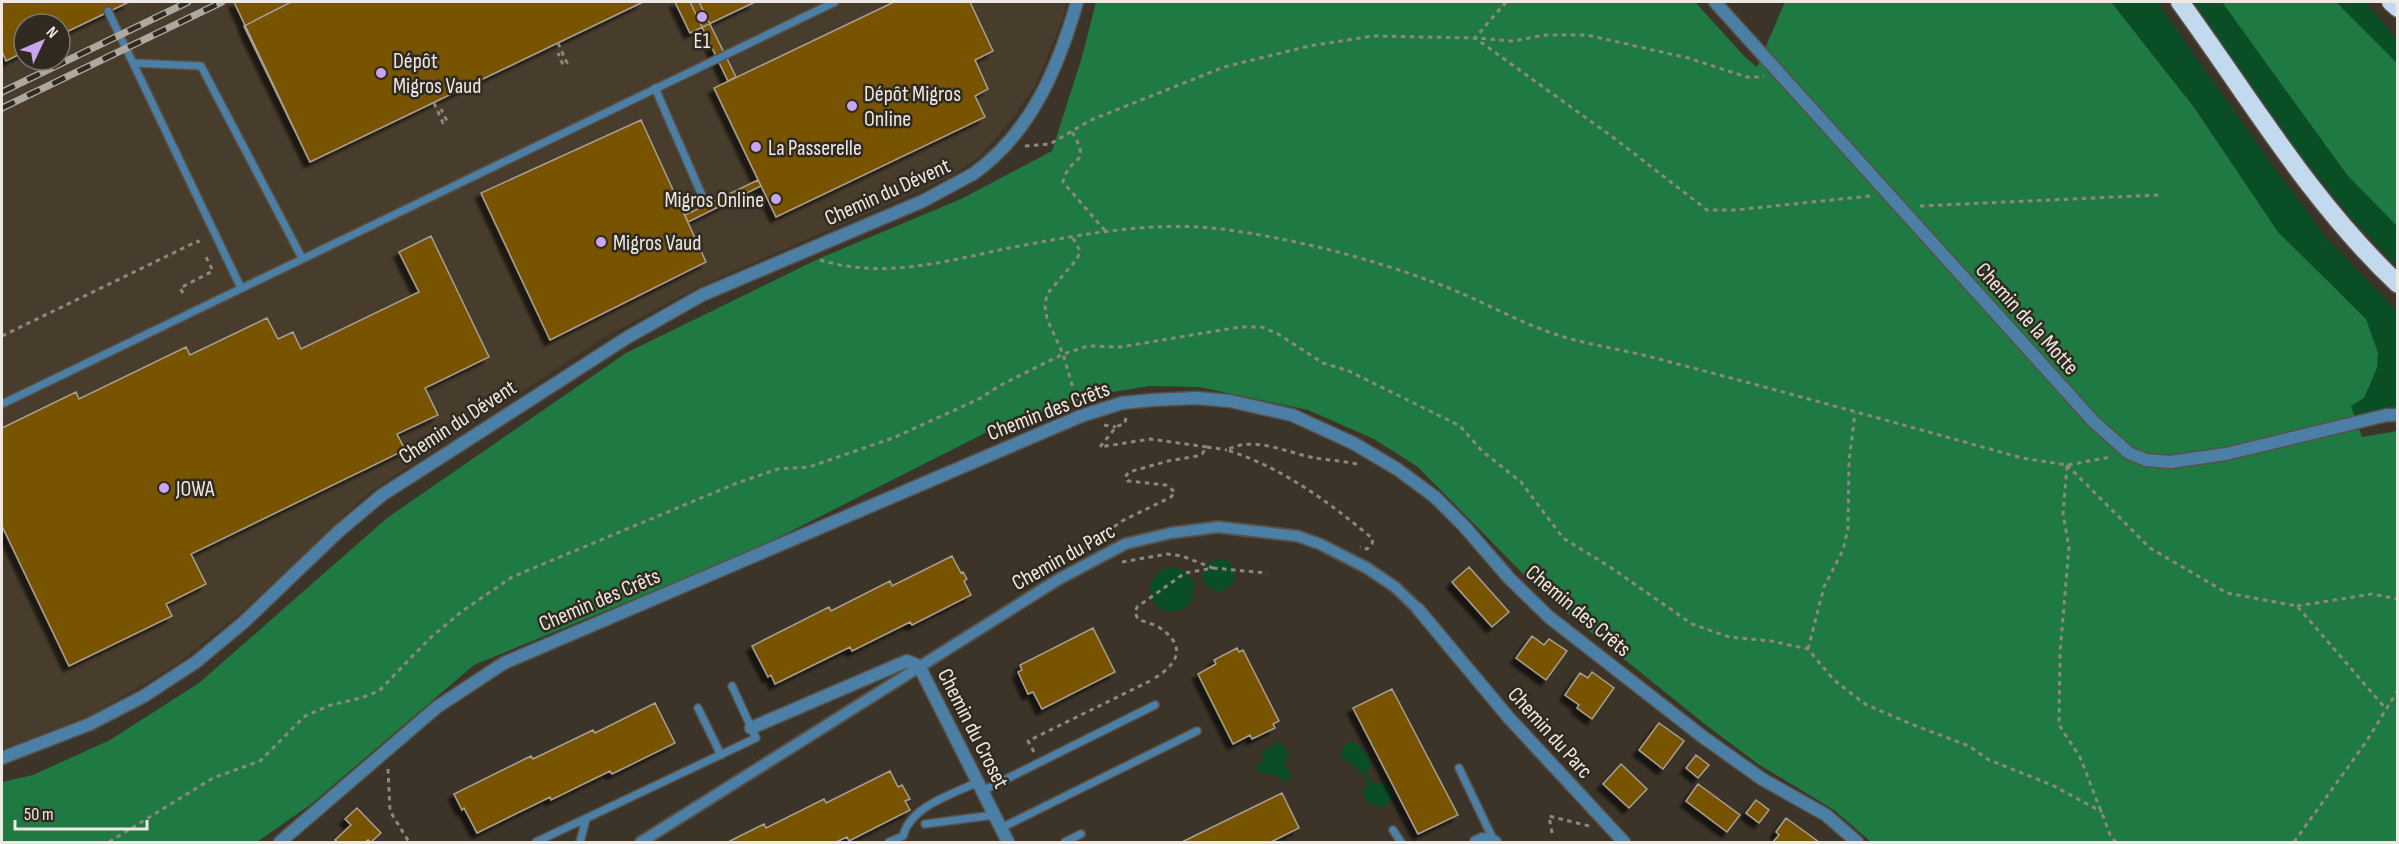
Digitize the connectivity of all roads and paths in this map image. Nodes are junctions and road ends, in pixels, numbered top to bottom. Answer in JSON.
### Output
{"nodes":[{"id":1,"x":835,"y":2,"type":"edge"},
{"id":2,"x":1077,"y":2,"type":"edge"},
{"id":3,"x":1506,"y":2,"type":"edge"},
{"id":4,"x":1715,"y":2,"type":"edge"},
{"id":5,"x":2180,"y":2,"type":"edge"},
{"id":6,"x":2391,"y":2,"type":"edge"},
{"id":7,"x":2397,"y":8,"type":"edge"},
{"id":8,"x":108,"y":12,"type":"dead end"},
{"id":9,"x":1475,"y":38,"type":"junction"},
{"id":10,"x":558,"y":43,"type":"dead end"},
{"id":11,"x":558,"y":53,"type":"dead end"},
{"id":12,"x":133,"y":63,"type":"junction"},
{"id":13,"x":1783,"y":78,"type":"junction"},
{"id":14,"x":655,"y":88,"type":"junction"},
{"id":15,"x":434,"y":102,"type":"dead end"},
{"id":16,"x":441,"y":109,"type":"dead end"},
{"id":17,"x":1072,"y":132,"type":"junction"},
{"id":18,"x":1005,"y":146,"type":"junction"},
{"id":19,"x":1888,"y":194,"type":"junction"},
{"id":20,"x":2159,"y":195,"type":"dead end"},
{"id":21,"x":704,"y":200,"type":"dead end"},
{"id":22,"x":1900,"y":207,"type":"junction"},
{"id":23,"x":1107,"y":233,"type":"junction"},
{"id":24,"x":1073,"y":238,"type":"junction"},
{"id":25,"x":199,"y":243,"type":"dead end"},
{"id":26,"x":807,"y":250,"type":"junction"},
{"id":27,"x":206,"y":257,"type":"dead end"},
{"id":28,"x":302,"y":258,"type":"junction"},
{"id":29,"x":2397,"y":284,"type":"edge"},
{"id":30,"x":241,"y":288,"type":"junction"},
{"id":31,"x":183,"y":293,"type":"dead end"},
{"id":32,"x":2,"y":336,"type":"edge"},
{"id":33,"x":1122,"y":403,"type":"junction"},
{"id":34,"x":2,"y":404,"type":"edge"},
{"id":35,"x":1855,"y":413,"type":"junction"},
{"id":36,"x":2397,"y":415,"type":"edge"},
{"id":37,"x":1081,"y":416,"type":"junction"},
{"id":38,"x":1207,"y":447,"type":"junction"},
{"id":39,"x":1227,"y":450,"type":"junction"},
{"id":40,"x":2129,"y":453,"type":"junction"},
{"id":41,"x":1367,"y":465,"type":"dead end"},
{"id":42,"x":2067,"y":465,"type":"junction"},
{"id":43,"x":1356,"y":547,"type":"dead end"},
{"id":44,"x":1083,"y":550,"type":"dead end"},
{"id":45,"x":1101,"y":556,"type":"junction"},
{"id":46,"x":1213,"y":568,"type":"junction"},
{"id":47,"x":1267,"y":573,"type":"dead end"},
{"id":48,"x":2397,"y":599,"type":"edge"},
{"id":49,"x":2297,"y":606,"type":"junction"},
{"id":50,"x":1418,"y":609,"type":"joint"},
{"id":51,"x":1808,"y":649,"type":"dead end"},
{"id":52,"x":919,"y":666,"type":"junction"},
{"id":53,"x":732,"y":686,"type":"dead end"},
{"id":54,"x":2397,"y":690,"type":"edge"},
{"id":55,"x":1155,"y":705,"type":"dead end"},
{"id":56,"x":698,"y":708,"type":"dead end"},
{"id":57,"x":2386,"y":709,"type":"junction"},
{"id":58,"x":751,"y":728,"type":"junction"},
{"id":59,"x":1197,"y":731,"type":"dead end"},
{"id":60,"x":387,"y":750,"type":"junction"},
{"id":61,"x":721,"y":755,"type":"junction"},
{"id":62,"x":1036,"y":756,"type":"dead end"},
{"id":63,"x":2,"y":758,"type":"edge"},
{"id":64,"x":1459,"y":768,"type":"dead end"},
{"id":65,"x":980,"y":787,"type":"junction"},
{"id":66,"x":994,"y":815,"type":"junction"},
{"id":67,"x":586,"y":819,"type":"junction"},
{"id":68,"x":926,"y":824,"type":"dead end"},
{"id":69,"x":1001,"y":828,"type":"junction"},
{"id":70,"x":1597,"y":828,"type":"dead end"},
{"id":71,"x":1393,"y":830,"type":"dead end"},
{"id":72,"x":1551,"y":833,"type":"dead end"},
{"id":73,"x":1081,"y":834,"type":"dead end"},
{"id":74,"x":2111,"y":837,"type":"junction"},
{"id":75,"x":1495,"y":842,"type":"edge"},
{"id":76,"x":280,"y":843,"type":"edge"},
{"id":77,"x":410,"y":843,"type":"edge"},
{"id":78,"x":536,"y":843,"type":"edge"},
{"id":79,"x":580,"y":843,"type":"edge"},
{"id":80,"x":641,"y":843,"type":"edge"},
{"id":81,"x":889,"y":843,"type":"edge"},
{"id":82,"x":1008,"y":843,"type":"edge"},
{"id":83,"x":1065,"y":843,"type":"edge"},
{"id":84,"x":1401,"y":843,"type":"edge"},
{"id":85,"x":1476,"y":843,"type":"edge"},
{"id":86,"x":1624,"y":843,"type":"edge"},
{"id":87,"x":1857,"y":843,"type":"edge"},
{"id":88,"x":2109,"y":843,"type":"edge"},
{"id":89,"x":2116,"y":843,"type":"edge"},
{"id":90,"x":2294,"y":843,"type":"edge"}],
"edges":[{"from":1,"to":14,"type":"lane"},
{"from":2,"to":18,"type":"street"},
{"from":3,"to":9,"type":"path"},
{"from":4,"to":13,"type":"street","name":"Chemin de la Motte"},
{"from":5,"to":29,"type":"highway"},
{"from":6,"to":7,"type":"highway"},
{"from":8,"to":12,"type":"lane"},
{"from":9,"to":13,"type":"path"},
{"from":9,"to":17,"type":"path"},
{"from":9,"to":19,"type":"path"},
{"from":10,"to":11,"type":"path"},
{"from":12,"to":28,"type":"lane"},
{"from":12,"to":30,"type":"lane"},
{"from":13,"to":19,"type":"street","name":"Chemin de la Motte"},
{"from":14,"to":21,"type":"lane"},
{"from":14,"to":28,"type":"lane"},
{"from":15,"to":16,"type":"path"},
{"from":17,"to":18,"type":"path"},
{"from":17,"to":23,"type":"path"},
{"from":18,"to":26,"type":"street","name":"Chemin du Dévent"},
{"from":19,"to":22,"type":"street","name":"Chemin de la Motte"},
{"from":20,"to":22,"type":"path"},
{"from":22,"to":40,"type":"street","name":"Chemin de la Motte"},
{"from":23,"to":24,"type":"path"},
{"from":23,"to":35,"type":"path"},
{"from":24,"to":26,"type":"path"},
{"from":24,"to":37,"type":"path"},
{"from":25,"to":32,"type":"path"},
{"from":26,"to":63,"type":"street","name":"Chemin du Dévent"},
{"from":27,"to":31,"type":"path"},
{"from":28,"to":30,"type":"lane"},
{"from":30,"to":34,"type":"lane"},
{"from":33,"to":37,"type":"street","name":"Chemin des Crêts"},
{"from":33,"to":38,"type":"path"},
{"from":33,"to":87,"type":"street","name":"Chemin des Crêts"},
{"from":35,"to":42,"type":"path"},
{"from":35,"to":51,"type":"path"},
{"from":36,"to":40,"type":"street","name":"Chemin de la Motte"},
{"from":37,"to":60,"type":"street","name":"Chemin des Crêts"},
{"from":38,"to":39,"type":"path"},
{"from":38,"to":44,"type":"path"},
{"from":39,"to":41,"type":"path"},
{"from":39,"to":43,"type":"path"},
{"from":40,"to":42,"type":"path"},
{"from":42,"to":49,"type":"path"},
{"from":42,"to":74,"type":"path"},
{"from":45,"to":46,"type":"path"},
{"from":45,"to":50,"type":"street","name":"Chemin du Parc"},
{"from":45,"to":52,"type":"street","name":"Chemin du Parc"},
{"from":46,"to":47,"type":"path"},
{"from":46,"to":62,"type":"path"},
{"from":48,"to":49,"type":"path"},
{"from":49,"to":57,"type":"path"},
{"from":50,"to":86,"type":"street","name":"Chemin du Parc"},
{"from":52,"to":58,"type":"street","name":"Chemin du Croset"},
{"from":52,"to":65,"type":"street","name":"Chemin du Croset"},
{"from":52,"to":80,"type":"street","name":"Chemin du Parc"},
{"from":53,"to":58,"type":"lane"},
{"from":54,"to":57,"type":"path"},
{"from":55,"to":65,"type":"lane"},
{"from":56,"to":61,"type":"lane"},
{"from":57,"to":90,"type":"path"},
{"from":58,"to":61,"type":"lane"},
{"from":59,"to":69,"type":"lane"},
{"from":60,"to":76,"type":"street","name":"Chemin des Crêts"},
{"from":60,"to":77,"type":"path"},
{"from":61,"to":67,"type":"lane"},
{"from":64,"to":75,"type":"lane"},
{"from":65,"to":66,"type":"street","name":"Chemin du Croset"},
{"from":65,"to":81,"type":"lane"},
{"from":66,"to":68,"type":"lane"},
{"from":66,"to":69,"type":"street","name":"Chemin du Croset"},
{"from":67,"to":78,"type":"lane"},
{"from":67,"to":79,"type":"lane"},
{"from":69,"to":82,"type":"street","name":"Chemin du Croset"},
{"from":70,"to":72,"type":"path"},
{"from":71,"to":84,"type":"lane"},
{"from":73,"to":83,"type":"lane"},
{"from":74,"to":88,"type":"path"},
{"from":74,"to":89,"type":"path"},
{"from":75,"to":85,"type":"street"}]}
